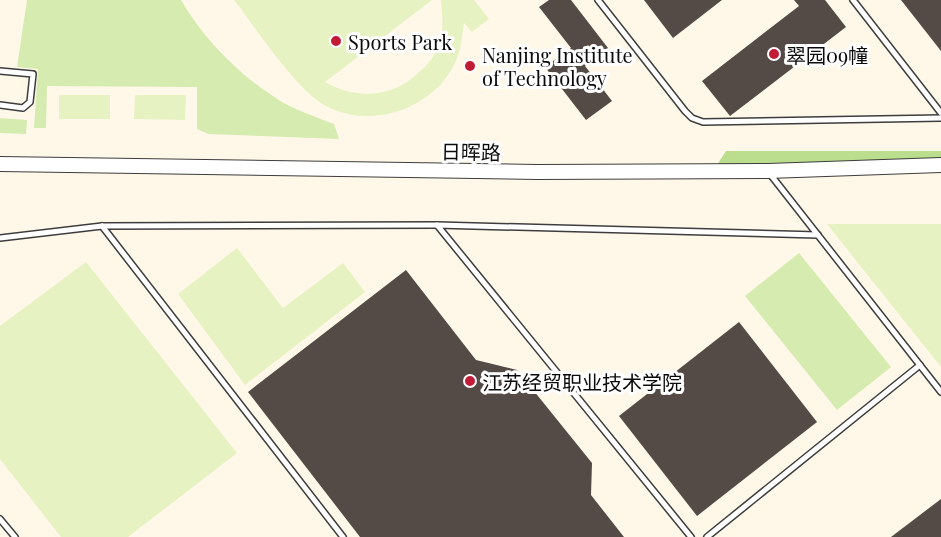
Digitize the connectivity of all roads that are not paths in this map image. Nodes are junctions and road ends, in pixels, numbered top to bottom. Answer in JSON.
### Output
{"nodes":[{"id":1,"x":598,"y":0,"type":"edge"},
{"id":2,"x":853,"y":0,"type":"edge"},
{"id":3,"x":0,"y":71,"type":"edge"},
{"id":4,"x":0,"y":105,"type":"edge"},
{"id":5,"x":941,"y":113,"type":"edge"},
{"id":6,"x":941,"y":118,"type":"edge"},
{"id":7,"x":0,"y":164,"type":"edge"},
{"id":8,"x":941,"y":165,"type":"edge"},
{"id":9,"x":768,"y":171,"type":"junction"},
{"id":10,"x":437,"y":225,"type":"junction"},
{"id":11,"x":102,"y":226,"type":"junction"},
{"id":12,"x":818,"y":235,"type":"junction"},
{"id":13,"x":0,"y":238,"type":"edge"},
{"id":14,"x":920,"y":365,"type":"junction"},
{"id":15,"x":941,"y":392,"type":"edge"},
{"id":16,"x":0,"y":519,"type":"edge"},
{"id":17,"x":15,"y":537,"type":"edge"},
{"id":18,"x":343,"y":537,"type":"edge"},
{"id":19,"x":692,"y":537,"type":"edge"},
{"id":20,"x":707,"y":537,"type":"edge"}],
"edges":[{"from":1,"to":6,"type":"lane"},
{"from":2,"to":5,"type":"lane"},
{"from":3,"to":4,"type":"lane"},
{"from":7,"to":9,"type":"street","name":"日晖路"},
{"from":8,"to":9,"type":"street","name":"日晖路"},
{"from":9,"to":12,"type":"lane"},
{"from":10,"to":11,"type":"lane"},
{"from":10,"to":12,"type":"lane"},
{"from":10,"to":19,"type":"lane"},
{"from":11,"to":13,"type":"lane"},
{"from":11,"to":18,"type":"lane"},
{"from":12,"to":14,"type":"lane"},
{"from":14,"to":15,"type":"lane"},
{"from":14,"to":20,"type":"lane"},
{"from":16,"to":17,"type":"lane"}]}
